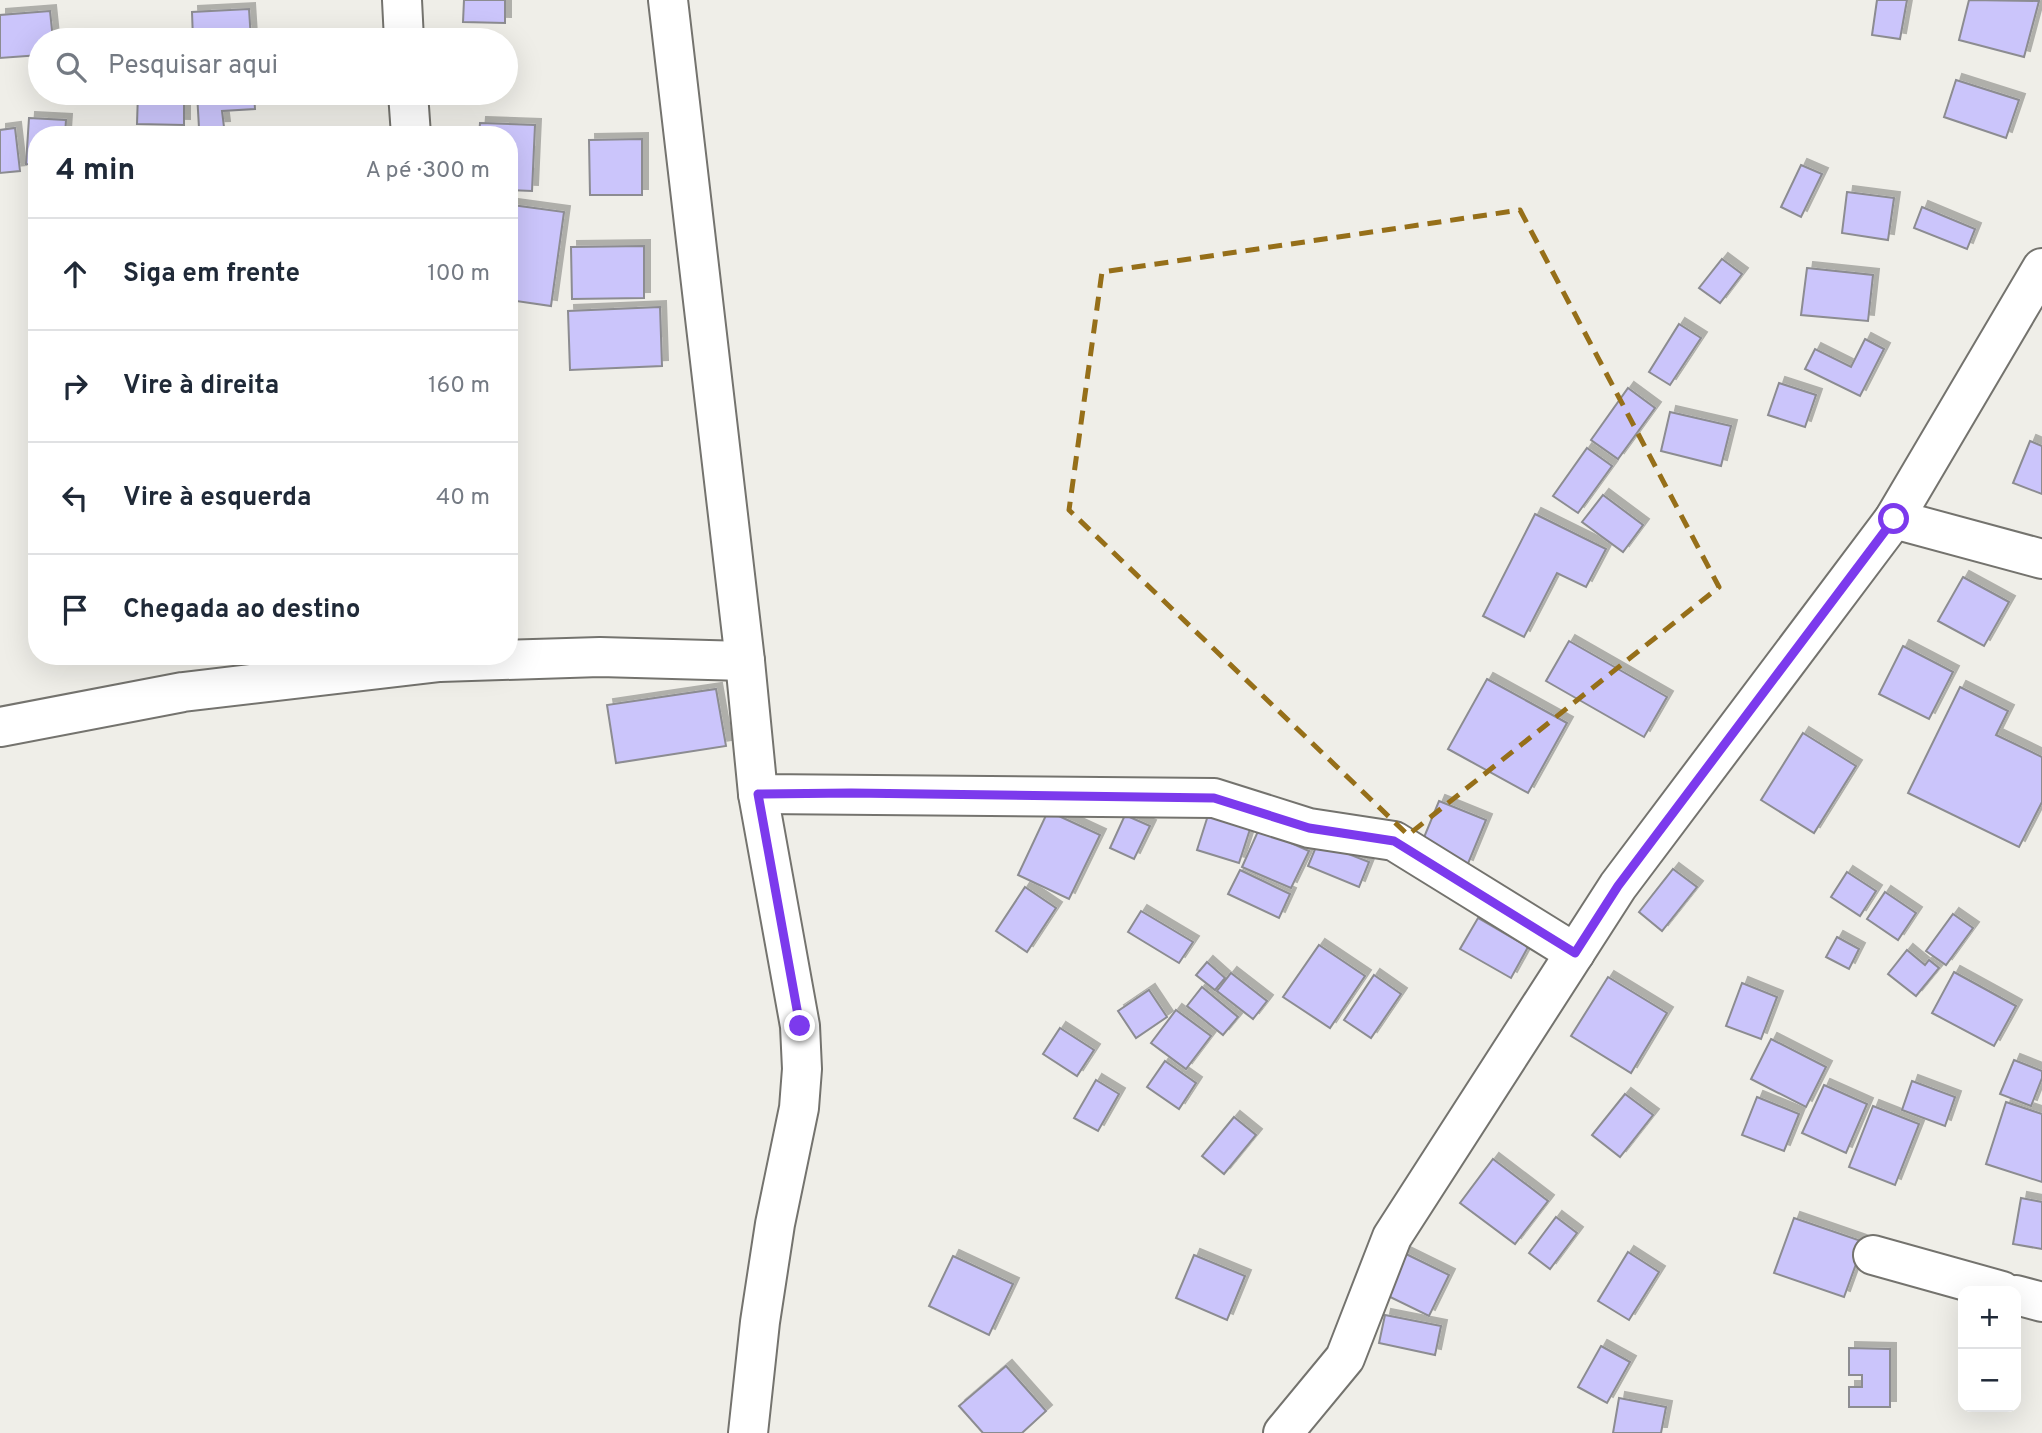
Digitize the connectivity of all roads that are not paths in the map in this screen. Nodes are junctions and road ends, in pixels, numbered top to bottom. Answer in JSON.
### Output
{"nodes":[{"id":1,"x":402,"y":0,"type":"edge"},
{"id":2,"x":668,"y":0,"type":"edge"},
{"id":3,"x":403,"y":28,"type":"edge"},
{"id":4,"x":409,"y":105,"type":"edge"},
{"id":5,"x":410,"y":126,"type":"edge"},
{"id":6,"x":2042,"y":268,"type":"edge"},
{"id":7,"x":1894,"y":519,"type":"junction"},
{"id":8,"x":2042,"y":559,"type":"edge"},
{"id":9,"x":518,"y":658,"type":"edge"},
{"id":10,"x":745,"y":661,"type":"junction"},
{"id":11,"x":393,"y":665,"type":"edge"},
{"id":12,"x":0,"y":727,"type":"edge"},
{"id":13,"x":758,"y":794,"type":"junction"},
{"id":14,"x":1575,"y":953,"type":"junction"},
{"id":15,"x":1872,"y":1255,"type":"dead end"},
{"id":16,"x":1984,"y":1286,"type":"edge"},
{"id":17,"x":2021,"y":1296,"type":"edge"},
{"id":18,"x":2042,"y":1302,"type":"edge"},
{"id":19,"x":748,"y":1433,"type":"edge"},
{"id":20,"x":1283,"y":1433,"type":"edge"}],
"edges":[{"from":1,"to":3,"type":"street"},
{"from":2,"to":10,"type":"street"},
{"from":4,"to":5,"type":"street"},
{"from":6,"to":7,"type":"street"},
{"from":7,"to":8,"type":"street"},
{"from":7,"to":14,"type":"street"},
{"from":9,"to":10,"type":"street"},
{"from":10,"to":13,"type":"street"},
{"from":11,"to":12,"type":"street"},
{"from":13,"to":14,"type":"street"},
{"from":13,"to":19,"type":"street"},
{"from":14,"to":20,"type":"street"},
{"from":15,"to":16,"type":"street"},
{"from":17,"to":18,"type":"street"}]}
